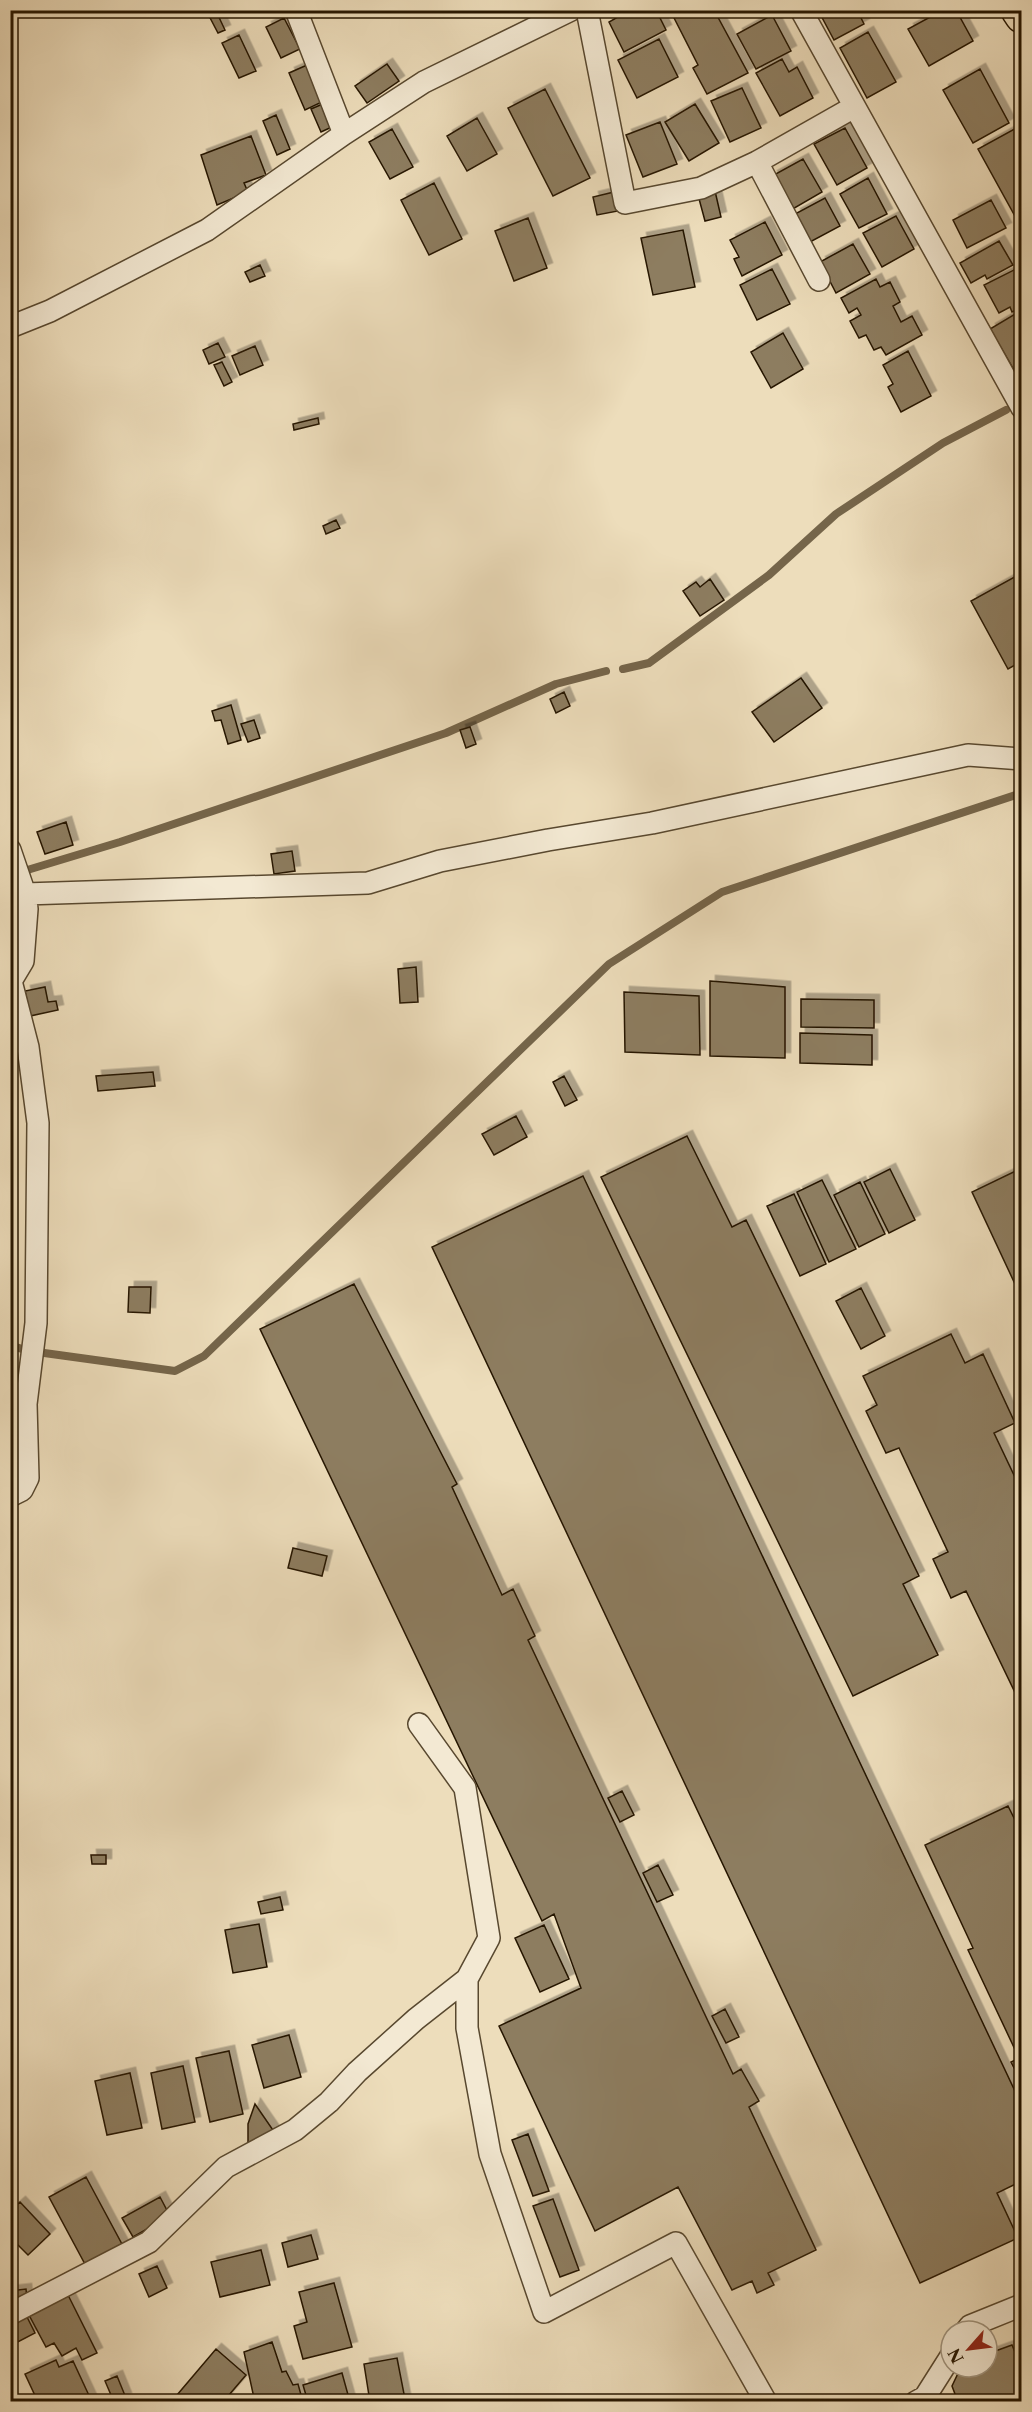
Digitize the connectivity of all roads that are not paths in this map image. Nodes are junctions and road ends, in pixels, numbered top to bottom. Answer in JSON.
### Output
{"nodes":[{"id":1,"x":296,"y":10,"type":"edge"},
{"id":2,"x":571,"y":10,"type":"edge"},
{"id":3,"x":587,"y":10,"type":"edge"},
{"id":4,"x":801,"y":10,"type":"edge"},
{"id":5,"x":1018,"y":10,"type":"edge"},
{"id":6,"x":1022,"y":16,"type":"edge"},
{"id":7,"x":854,"y":107,"type":"junction"},
{"id":8,"x":344,"y":134,"type":"junction"},
{"id":9,"x":757,"y":162,"type":"junction"},
{"id":10,"x":819,"y":280,"type":"dead end"},
{"id":11,"x":10,"y":327,"type":"edge"},
{"id":12,"x":1019,"y":399,"type":"edge"},
{"id":13,"x":1022,"y":759,"type":"edge"},
{"id":14,"x":10,"y":850,"type":"edge"},
{"id":15,"x":21,"y":902,"type":"edge"},
{"id":16,"x":10,"y":1496,"type":"edge"},
{"id":17,"x":419,"y":1724,"type":"dead end"},
{"id":18,"x":467,"y":1978,"type":"junction"},
{"id":19,"x":1022,"y":2305,"type":"edge"},
{"id":20,"x":10,"y":2314,"type":"edge"},
{"id":21,"x":987,"y":2319,"type":"edge"},
{"id":22,"x":939,"y":2375,"type":"edge"},
{"id":23,"x":766,"y":2402,"type":"edge"},
{"id":24,"x":916,"y":2402,"type":"edge"}],
"edges":[{"from":1,"to":8,"type":"street"},
{"from":2,"to":8,"type":"street"},
{"from":3,"to":9,"type":"street"},
{"from":4,"to":7,"type":"street"},
{"from":5,"to":6,"type":"main road"},
{"from":7,"to":9,"type":"street"},
{"from":7,"to":12,"type":"street"},
{"from":8,"to":11,"type":"street"},
{"from":9,"to":10,"type":"street"},
{"from":13,"to":15,"type":"street"},
{"from":14,"to":15,"type":"street"},
{"from":15,"to":16,"type":"street"},
{"from":17,"to":18,"type":"street"},
{"from":18,"to":20,"type":"street"},
{"from":18,"to":23,"type":"street"},
{"from":19,"to":21,"type":"street"},
{"from":22,"to":24,"type":"street"}]}
